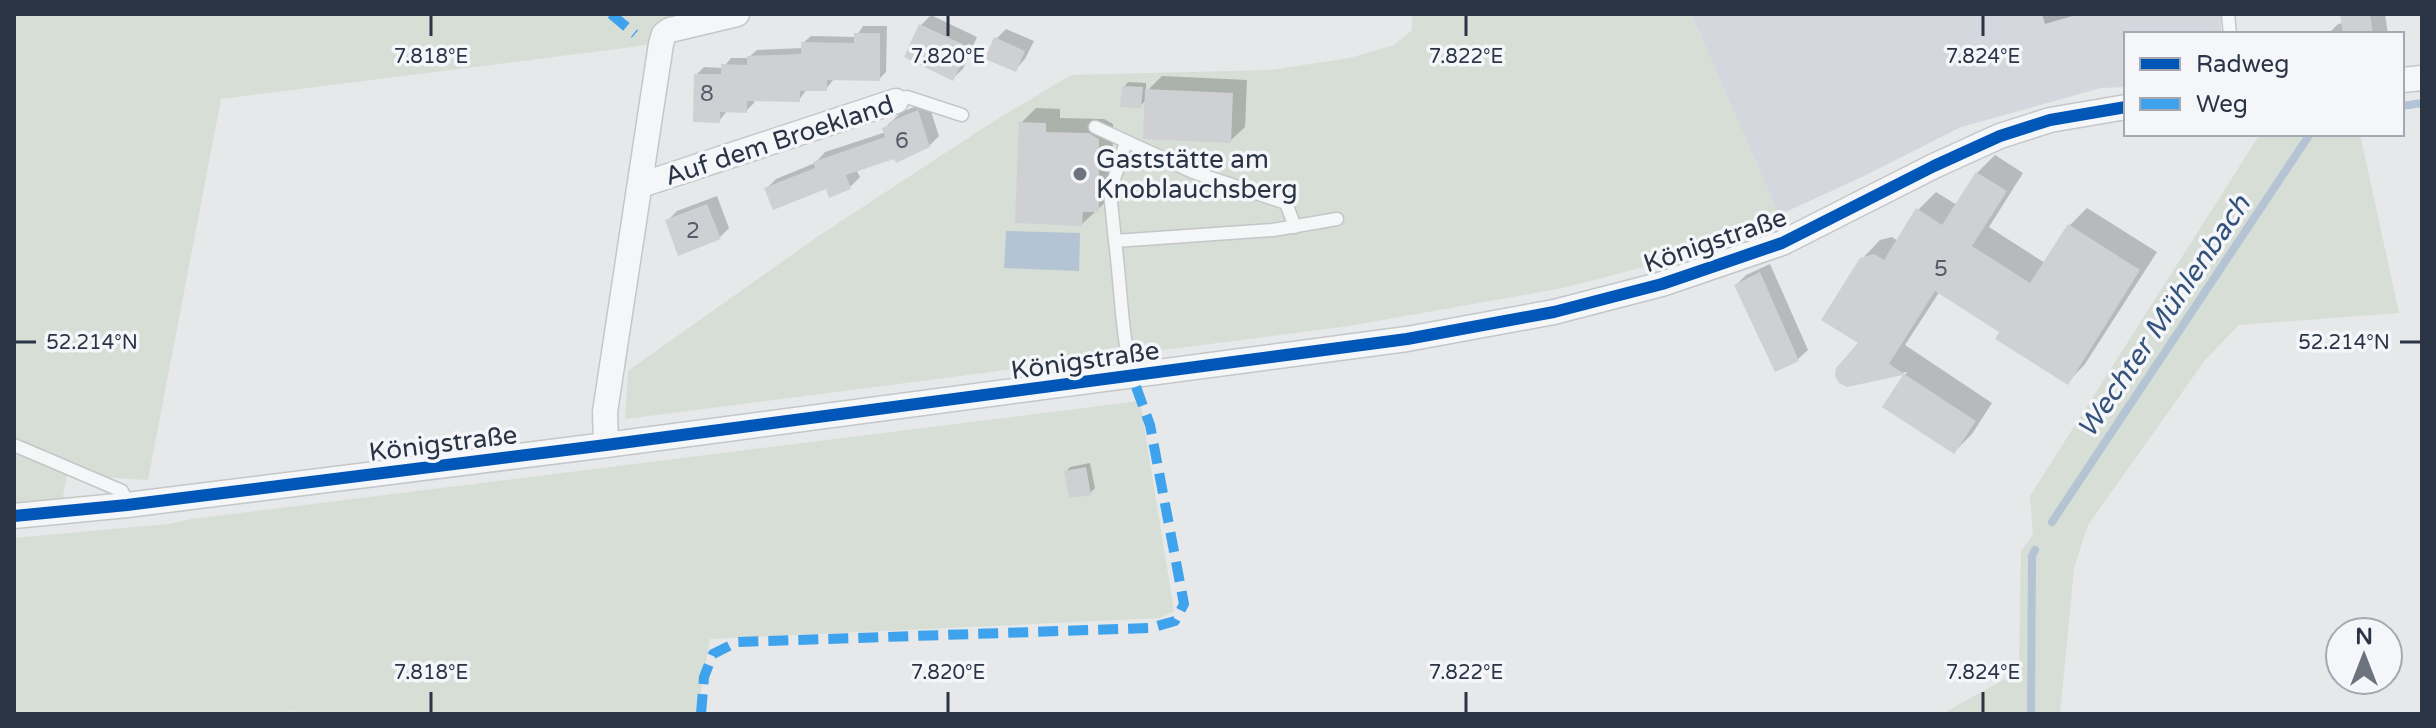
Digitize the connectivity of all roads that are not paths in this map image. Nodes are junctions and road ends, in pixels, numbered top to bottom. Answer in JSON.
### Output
{"nodes":[{"id":1,"x":737,"y":14,"type":"edge"},
{"id":2,"x":896,"y":101,"type":"joint"},
{"id":3,"x":2124,"y":107,"type":"edge"},
{"id":4,"x":962,"y":115,"type":"dead end"},
{"id":5,"x":1095,"y":127,"type":"dead end"},
{"id":6,"x":1126,"y":142,"type":"junction"},
{"id":7,"x":641,"y":185,"type":"junction"},
{"id":8,"x":1337,"y":219,"type":"dead end"},
{"id":9,"x":1295,"y":227,"type":"junction"},
{"id":10,"x":1115,"y":241,"type":"junction"},
{"id":11,"x":1132,"y":376,"type":"junction"},
{"id":12,"x":14,"y":445,"type":"edge"},
{"id":13,"x":606,"y":445,"type":"junction"},
{"id":14,"x":127,"y":505,"type":"junction"},
{"id":15,"x":14,"y":516,"type":"edge"}],
"edges":[{"from":1,"to":7,"type":"street","name":"Auf dem Broekland"},
{"from":2,"to":4,"type":"lane","name":"Auf dem Broekland"},
{"from":2,"to":7,"type":"street","name":"Auf dem Broekland"},
{"from":3,"to":11,"type":"street","name":"Königstraße"},
{"from":5,"to":6,"type":"lane"},
{"from":6,"to":9,"type":"lane"},
{"from":6,"to":10,"type":"lane"},
{"from":7,"to":13,"type":"street","name":"Auf dem Broekland"},
{"from":8,"to":9,"type":"lane"},
{"from":9,"to":10,"type":"lane"},
{"from":10,"to":11,"type":"lane"},
{"from":11,"to":13,"type":"street","name":"Königstraße"},
{"from":12,"to":14,"type":"lane"},
{"from":13,"to":14,"type":"street","name":"Königstraße"},
{"from":14,"to":15,"type":"street","name":"Königstraße"}]}
